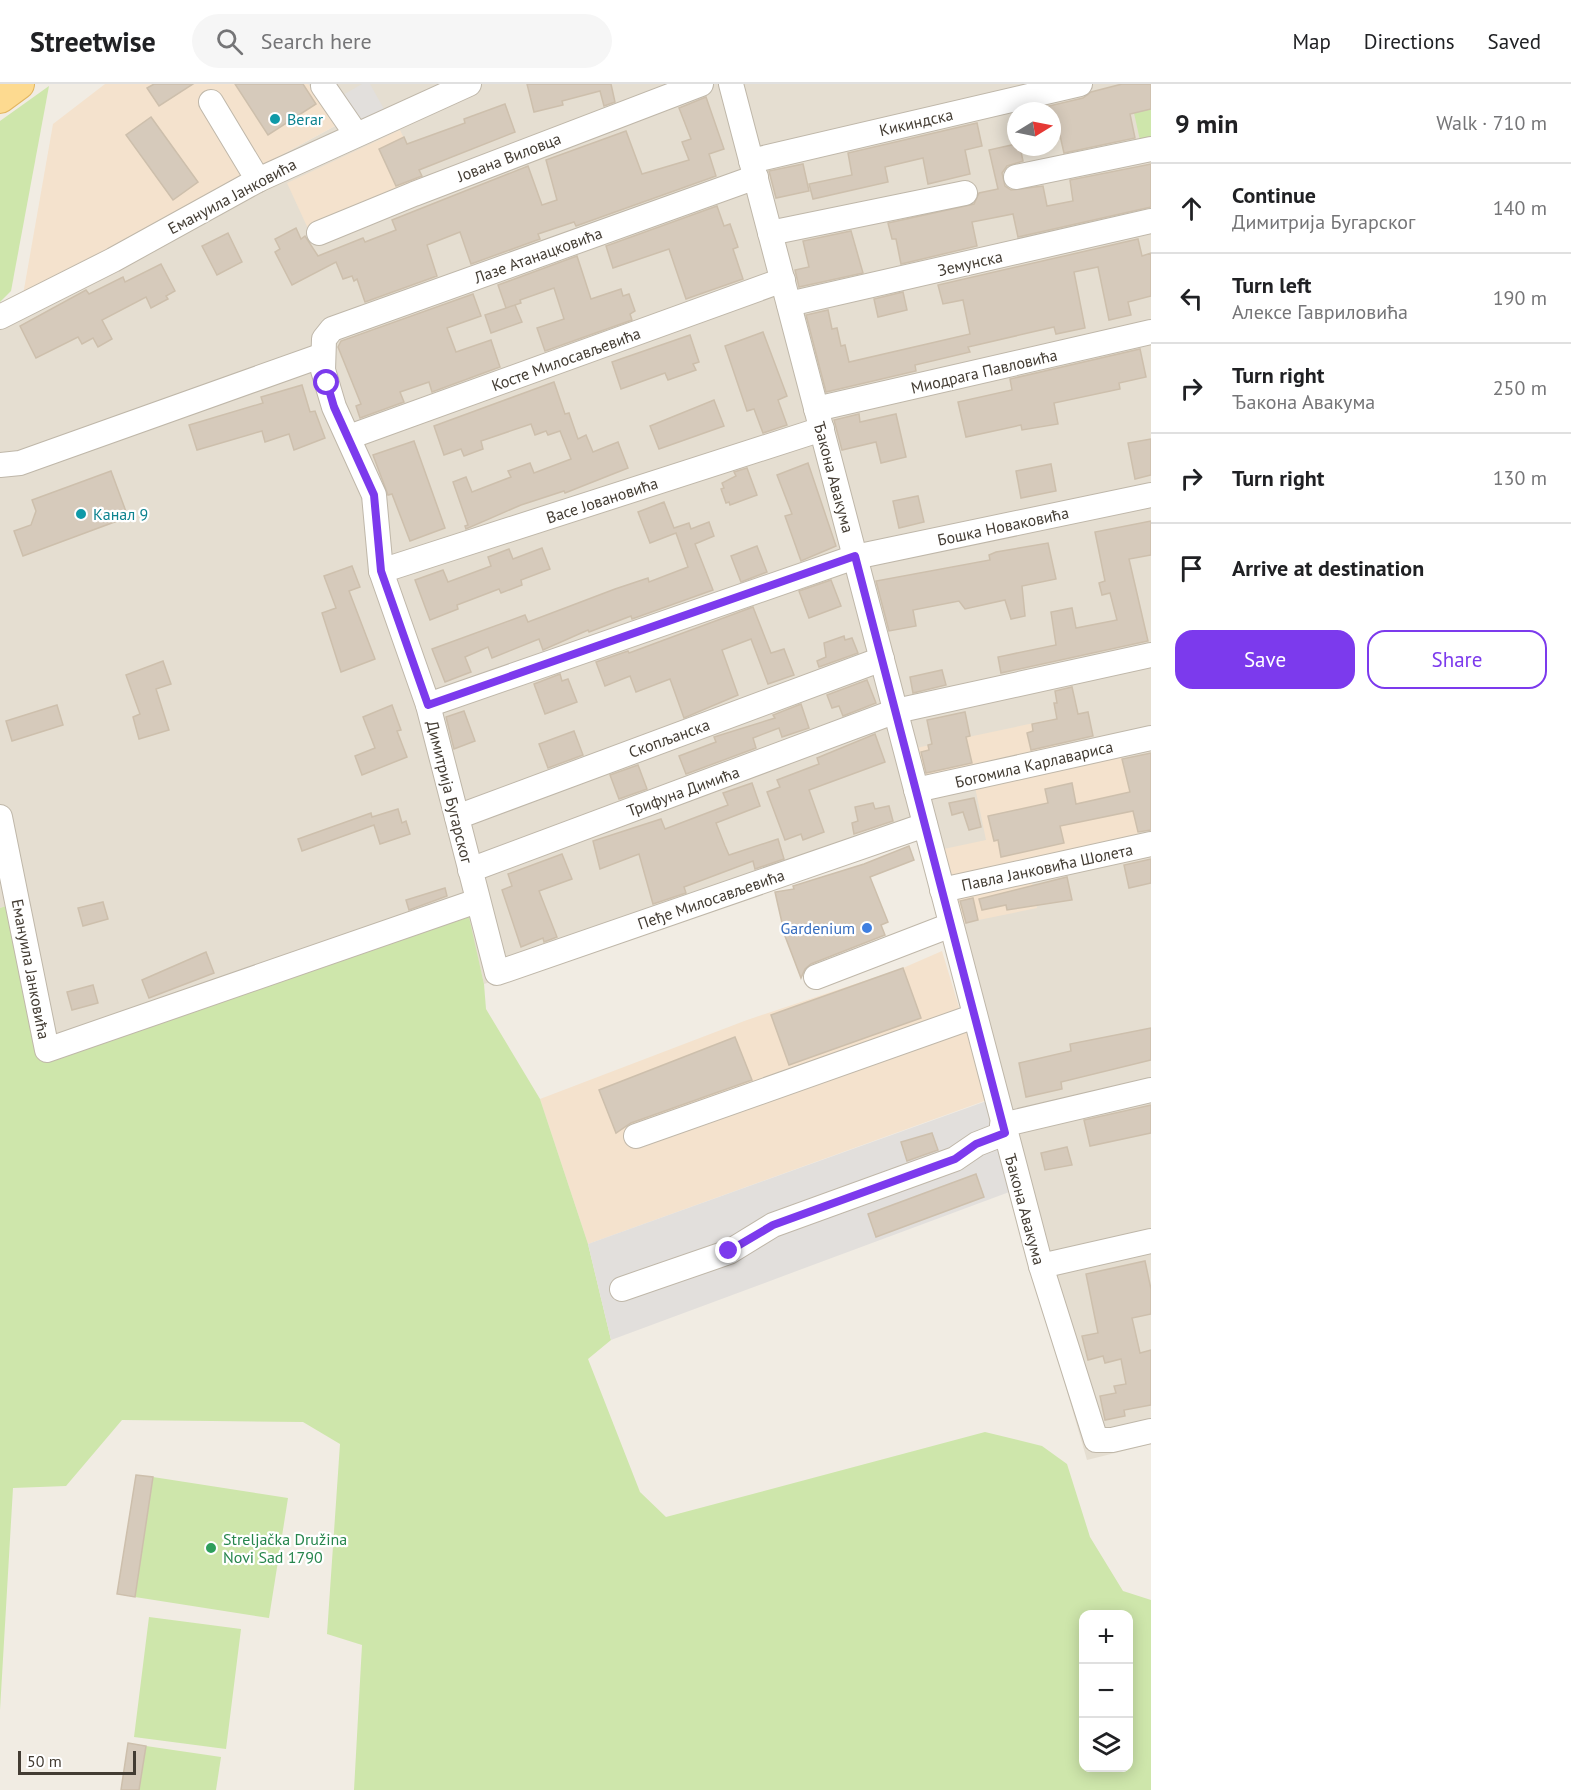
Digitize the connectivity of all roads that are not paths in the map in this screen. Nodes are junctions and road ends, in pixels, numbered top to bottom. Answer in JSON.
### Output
{"nodes":[{"id":1,"x":19,"y":84,"type":"edge"},
{"id":2,"x":469,"y":84,"type":"edge"},
{"id":3,"x":701,"y":84,"type":"edge"},
{"id":4,"x":731,"y":84,"type":"edge"},
{"id":5,"x":1080,"y":84,"type":"edge"},
{"id":6,"x":323,"y":86,"type":"dead end"},
{"id":7,"x":0,"y":98,"type":"edge"},
{"id":8,"x":211,"y":102,"type":"dead end"},
{"id":9,"x":356,"y":134,"type":"junction"},
{"id":10,"x":1151,"y":149,"type":"edge"},
{"id":11,"x":754,"y":169,"type":"junction"},
{"id":12,"x":1016,"y":177,"type":"dead end"},
{"id":13,"x":258,"y":180,"type":"junction"},
{"id":14,"x":965,"y":193,"type":"dead end"},
{"id":15,"x":1151,"y":221,"type":"edge"},
{"id":16,"x":319,"y":233,"type":"dead end"},
{"id":17,"x":770,"y":233,"type":"junction"},
{"id":18,"x":783,"y":280,"type":"junction"},
{"id":19,"x":789,"y":304,"type":"junction"},
{"id":20,"x":0,"y":317,"type":"edge"},
{"id":21,"x":1151,"y":332,"type":"edge"},
{"id":22,"x":324,"y":347,"type":"junction"},
{"id":23,"x":819,"y":419,"type":"junction"},
{"id":24,"x":350,"y":437,"type":"junction"},
{"id":25,"x":0,"y":465,"type":"edge"},
{"id":26,"x":1151,"y":495,"type":"edge"},
{"id":27,"x":855,"y":556,"type":"junction"},
{"id":28,"x":381,"y":571,"type":"junction"},
{"id":29,"x":1151,"y":655,"type":"edge"},
{"id":30,"x":882,"y":659,"type":"junction"},
{"id":31,"x":428,"y":705,"type":"junction"},
{"id":32,"x":896,"y":711,"type":"junction"},
{"id":33,"x":1151,"y":738,"type":"edge"},
{"id":34,"x":916,"y":790,"type":"junction"},
{"id":35,"x":0,"y":817,"type":"edge"},
{"id":36,"x":457,"y":817,"type":"junction"},
{"id":37,"x":925,"y":825,"type":"junction"},
{"id":38,"x":1151,"y":844,"type":"edge"},
{"id":39,"x":470,"y":870,"type":"junction"},
{"id":40,"x":942,"y":890,"type":"junction"},
{"id":41,"x":477,"y":901,"type":"junction"},
{"id":42,"x":951,"y":925,"type":"junction"},
{"id":43,"x":497,"y":973,"type":"joint"},
{"id":44,"x":816,"y":977,"type":"dead end"},
{"id":45,"x":975,"y":1016,"type":"junction"},
{"id":46,"x":1151,"y":1090,"type":"edge"},
{"id":47,"x":1004,"y":1129,"type":"junction"},
{"id":48,"x":636,"y":1136,"type":"dead end"},
{"id":49,"x":1151,"y":1241,"type":"edge"},
{"id":50,"x":1041,"y":1266,"type":"junction"},
{"id":51,"x":622,"y":1289,"type":"dead end"},
{"id":52,"x":1151,"y":1431,"type":"edge"}],
"edges":[{"from":1,"to":7,"type":"main road"},
{"from":2,"to":9,"type":"street","name":"Емануила Јанковића"},
{"from":3,"to":16,"type":"street","name":"Јована Виловца"},
{"from":4,"to":11,"type":"street","name":"Ђакона Авакума"},
{"from":5,"to":11,"type":"street","name":"Кикиндска"},
{"from":6,"to":9,"type":"street"},
{"from":8,"to":13,"type":"street"},
{"from":9,"to":13,"type":"street","name":"Емануила Јанковића"},
{"from":10,"to":12,"type":"street"},
{"from":11,"to":17,"type":"street","name":"Ђакона Авакума"},
{"from":11,"to":22,"type":"street","name":"Лазе Атанацковића"},
{"from":13,"to":20,"type":"street","name":"Емануила Јанковића"},
{"from":14,"to":17,"type":"street"},
{"from":15,"to":19,"type":"street","name":"Земунска"},
{"from":17,"to":18,"type":"street","name":"Ђакона Авакума"},
{"from":18,"to":19,"type":"street","name":"Ђакона Авакума"},
{"from":18,"to":24,"type":"street","name":"Косте Милосављевића"},
{"from":19,"to":23,"type":"street","name":"Ђакона Авакума"},
{"from":21,"to":23,"type":"street","name":"Миодрага Павловића"},
{"from":22,"to":24,"type":"street","name":"Димитрија Бугарског"},
{"from":22,"to":25,"type":"street","name":"Лазе Атанацковића"},
{"from":23,"to":27,"type":"street","name":"Ђакона Авакума"},
{"from":23,"to":28,"type":"street","name":"Васе Јовановића"},
{"from":24,"to":28,"type":"street","name":"Димитрија Бугарског"},
{"from":26,"to":27,"type":"street","name":"Бошка Новаковића"},
{"from":27,"to":30,"type":"street","name":"Ђакона Авакума"},
{"from":27,"to":31,"type":"street","name":"Бошка Новаковића"},
{"from":28,"to":31,"type":"street","name":"Димитрија Бугарског"},
{"from":29,"to":32,"type":"street","name":"Трифуна Димића"},
{"from":30,"to":32,"type":"street","name":"Ђакона Авакума"},
{"from":30,"to":36,"type":"street","name":"Скопљанска"},
{"from":31,"to":36,"type":"street","name":"Димитрија Бугарског"},
{"from":32,"to":34,"type":"street","name":"Ђакона Авакума"},
{"from":32,"to":39,"type":"street","name":"Трифуна Димића"},
{"from":33,"to":34,"type":"street","name":"Богомила Карлавариса"},
{"from":34,"to":37,"type":"street","name":"Ђакона Авакума"},
{"from":35,"to":41,"type":"street","name":"Емануила Јанковића"},
{"from":36,"to":39,"type":"street","name":"Димитрија Бугарског"},
{"from":37,"to":40,"type":"street","name":"Ђакона Авакума"},
{"from":37,"to":43,"type":"street","name":"Пеђе Милосављевића"},
{"from":38,"to":40,"type":"street","name":"Павла Јанковића Шолета"},
{"from":39,"to":41,"type":"street","name":"Димитрија Бугарског"},
{"from":40,"to":42,"type":"street","name":"Ђакона Авакума"},
{"from":41,"to":43,"type":"street","name":"Димитрија Бугарског"},
{"from":42,"to":44,"type":"street"},
{"from":42,"to":45,"type":"street","name":"Ђакона Авакума"},
{"from":45,"to":47,"type":"street","name":"Ђакона Авакума"},
{"from":45,"to":48,"type":"street"},
{"from":46,"to":47,"type":"street"},
{"from":47,"to":50,"type":"street","name":"Ђакона Авакума"},
{"from":47,"to":51,"type":"street"},
{"from":49,"to":50,"type":"street"},
{"from":50,"to":52,"type":"street","name":"Ђакона Авакума"}]}
